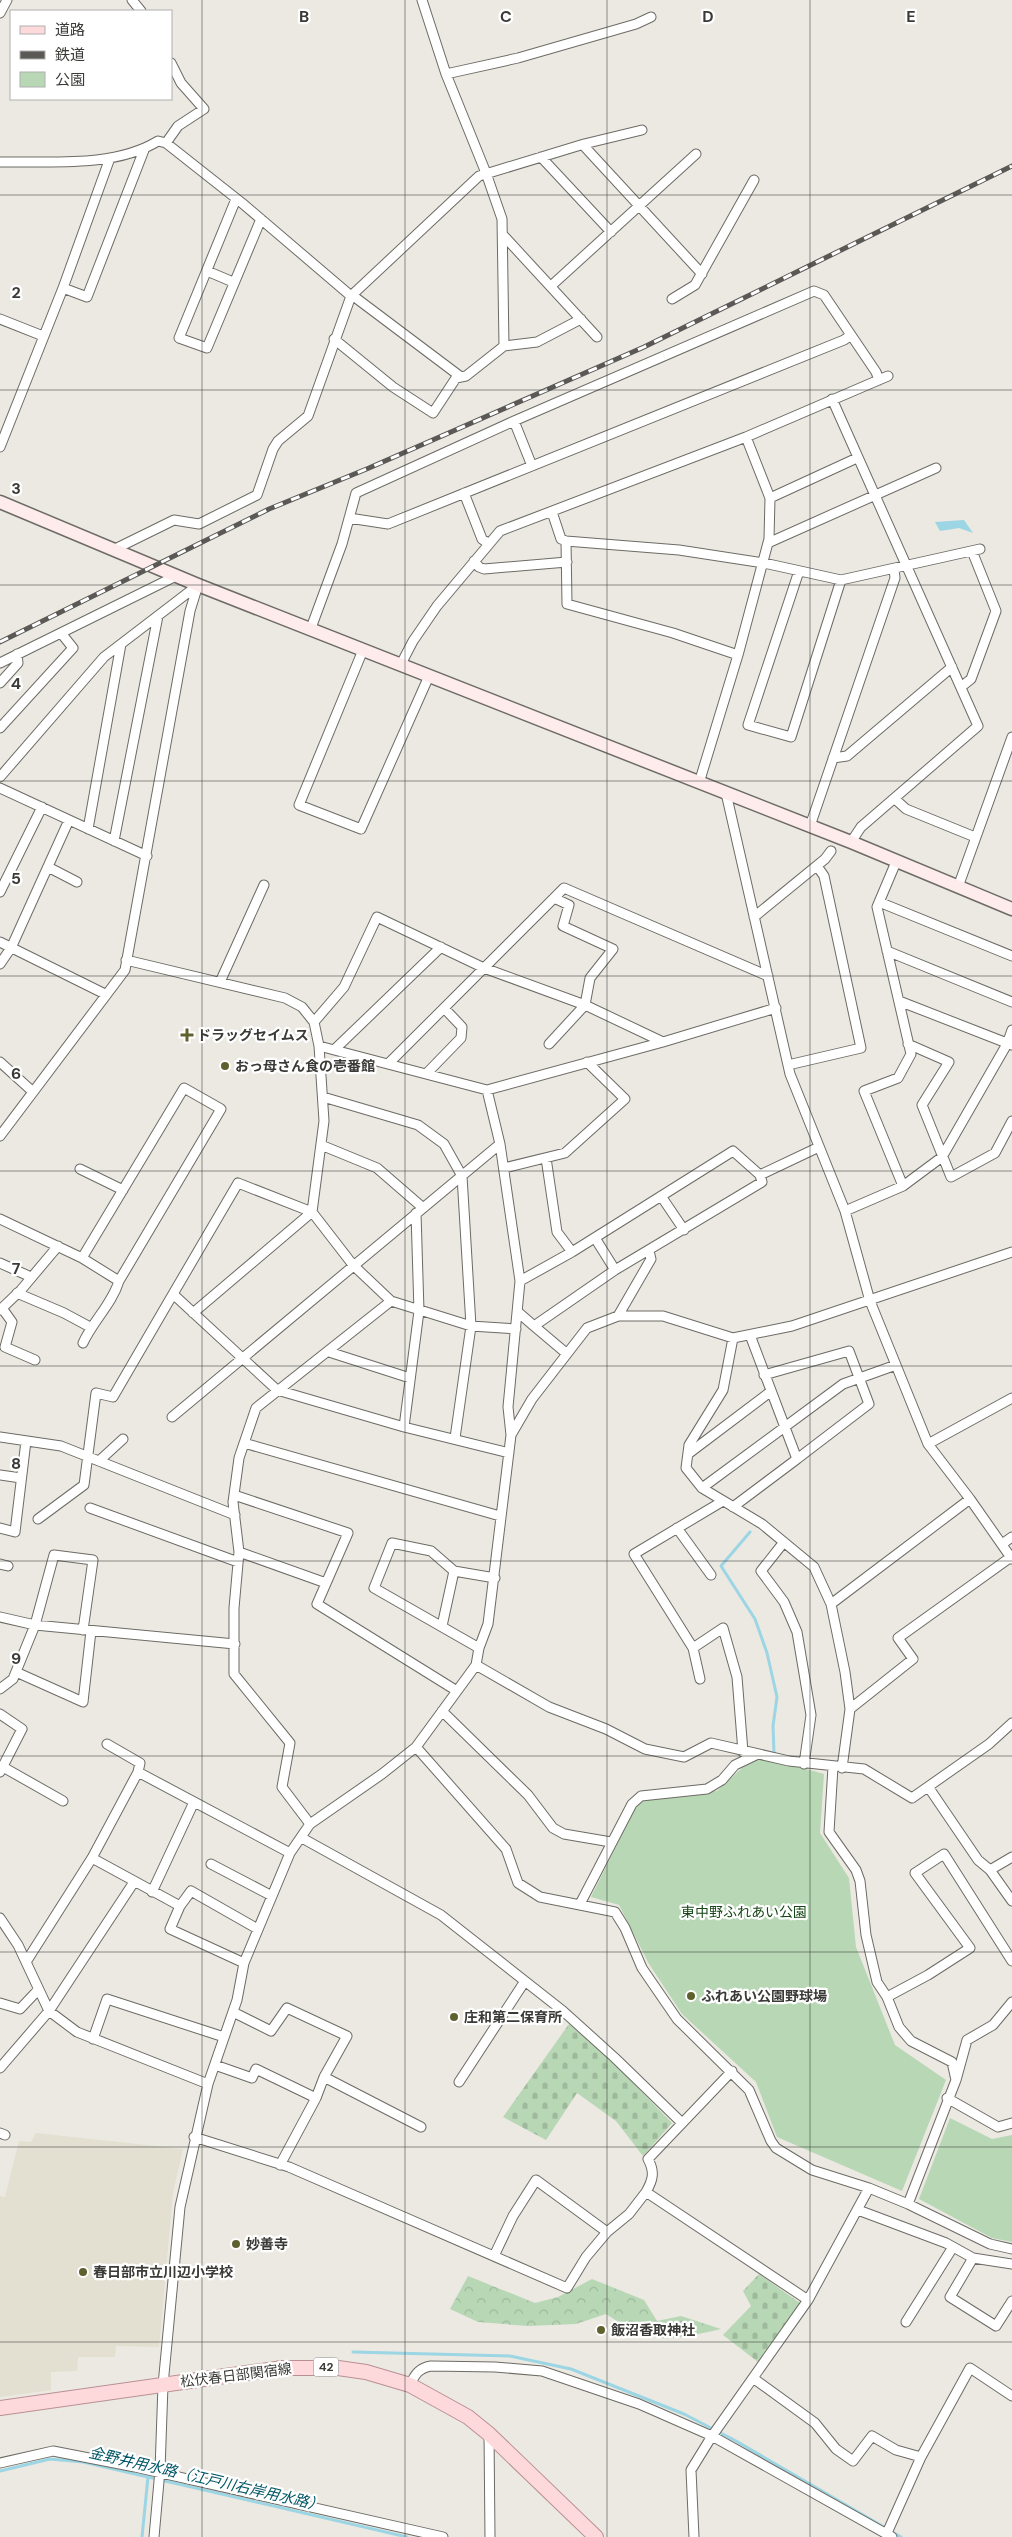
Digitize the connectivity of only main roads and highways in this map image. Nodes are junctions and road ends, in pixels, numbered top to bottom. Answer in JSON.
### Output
{"nodes":[{"id":1,"x":0,"y":2408,"type":"edge"},
{"id":2,"x":596,"y":2537,"type":"edge"}],
"edges":[{"from":1,"to":2,"type":"main road","name":"松伏春日部関宿線","number":"42"}]}
